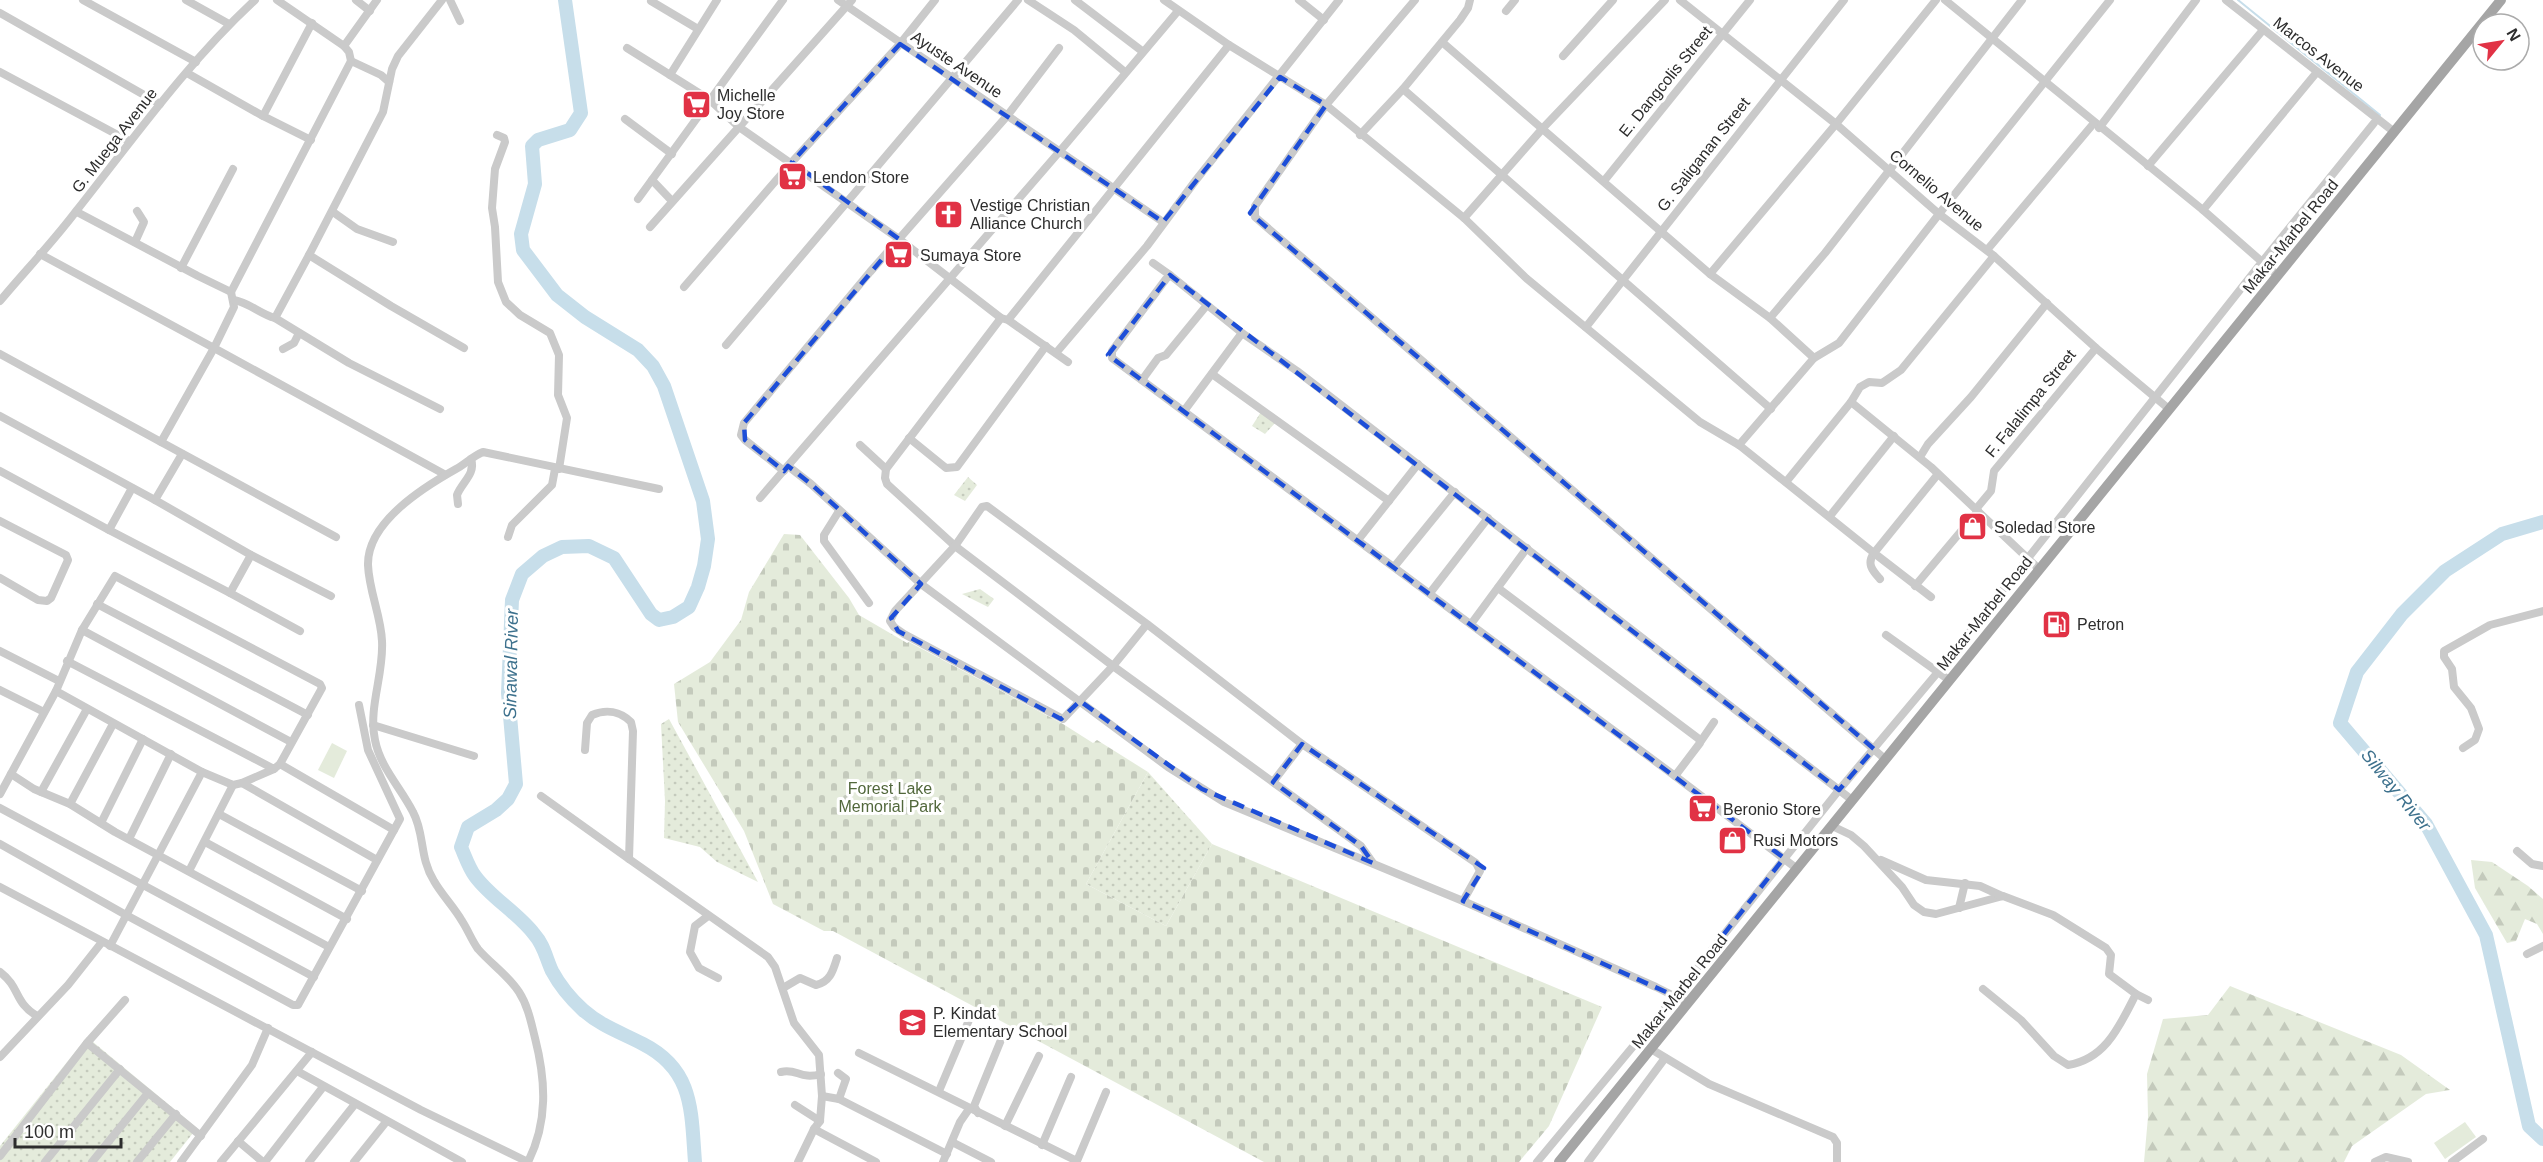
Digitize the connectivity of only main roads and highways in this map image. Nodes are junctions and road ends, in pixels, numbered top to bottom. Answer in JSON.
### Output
{"nodes":[{"id":1,"x":2501,"y":0,"type":"edge"},
{"id":2,"x":1559,"y":1162,"type":"edge"}],
"edges":[{"from":1,"to":2,"type":"main road","name":"Makar-Marbel Road"}]}
